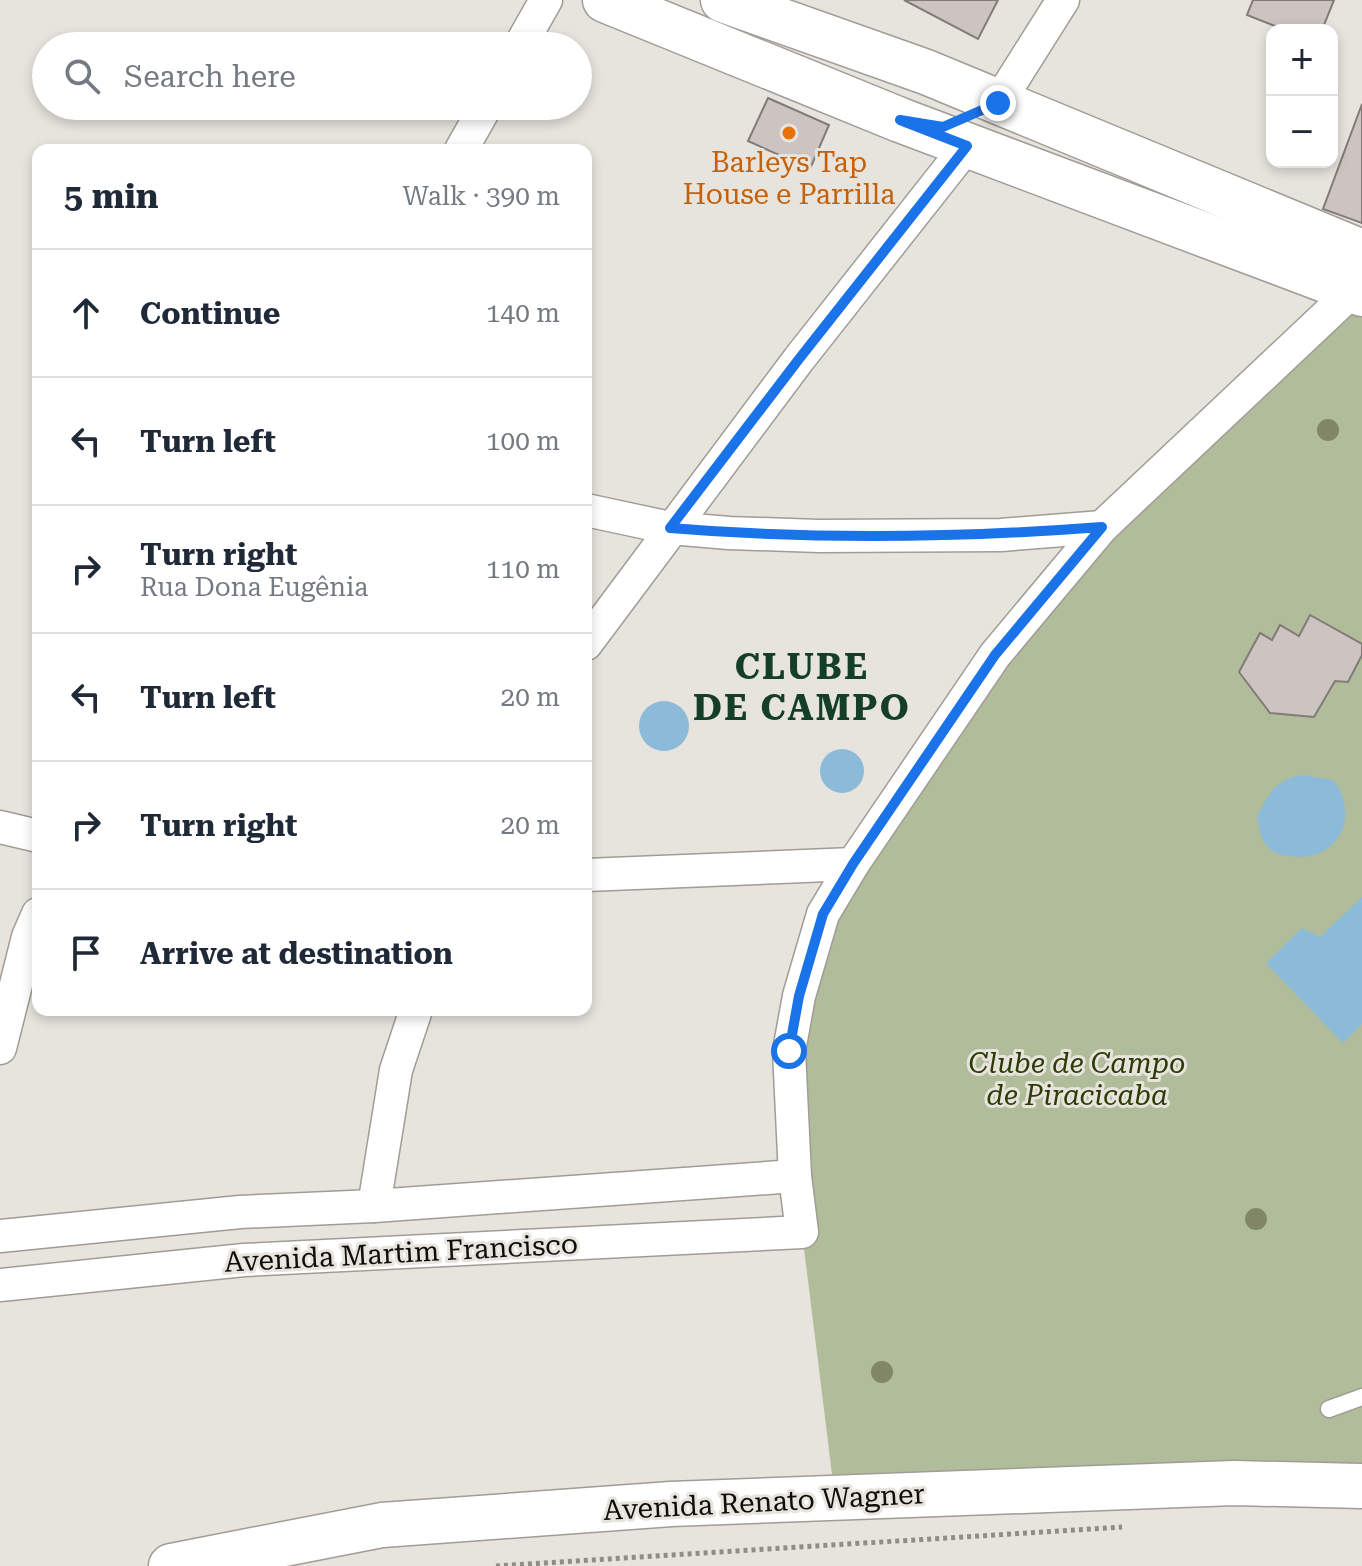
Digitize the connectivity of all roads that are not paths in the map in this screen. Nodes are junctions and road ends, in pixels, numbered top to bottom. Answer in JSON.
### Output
{"nodes":[{"id":1,"x":546,"y":0,"type":"edge"},
{"id":2,"x":723,"y":0,"type":"edge"},
{"id":3,"x":1063,"y":0,"type":"edge"},
{"id":4,"x":611,"y":1,"type":"edge"},
{"id":5,"x":528,"y":32,"type":"edge"},
{"id":6,"x":998,"y":103,"type":"junction"},
{"id":7,"x":478,"y":120,"type":"edge"},
{"id":8,"x":900,"y":120,"type":"junction"},
{"id":9,"x":464,"y":144,"type":"edge"},
{"id":10,"x":967,"y":146,"type":"junction"},
{"id":11,"x":1359,"y":280,"type":"edge"},
{"id":12,"x":592,"y":511,"type":"edge"},
{"id":13,"x":1102,"y":527,"type":"junction"},
{"id":14,"x":670,"y":528,"type":"junction"},
{"id":15,"x":592,"y":636,"type":"edge"},
{"id":16,"x":0,"y":827,"type":"edge"},
{"id":17,"x":32,"y":835,"type":"edge"},
{"id":18,"x":853,"y":864,"type":"junction"},
{"id":19,"x":592,"y":875,"type":"edge"},
{"id":20,"x":32,"y":928,"type":"edge"},
{"id":21,"x":414,"y":1016,"type":"edge"},
{"id":22,"x":0,"y":1048,"type":"edge"},
{"id":23,"x":795,"y":1176,"type":"junction"},
{"id":24,"x":374,"y":1206,"type":"junction"},
{"id":25,"x":240,"y":1212,"type":"junction"},
{"id":26,"x":0,"y":1236,"type":"edge"},
{"id":27,"x":244,"y":1260,"type":"junction"},
{"id":28,"x":0,"y":1285,"type":"edge"},
{"id":29,"x":1362,"y":1397,"type":"edge"},
{"id":30,"x":1329,"y":1409,"type":"dead end"},
{"id":31,"x":1362,"y":1486,"type":"edge"},
{"id":32,"x":171,"y":1566,"type":"edge"}],
"edges":[{"from":1,"to":5,"type":"street"},
{"from":2,"to":6,"type":"main road"},
{"from":3,"to":6,"type":"street"},
{"from":4,"to":8,"type":"main road"},
{"from":6,"to":8,"type":"main road"},
{"from":6,"to":11,"type":"main road"},
{"from":7,"to":9,"type":"street"},
{"from":8,"to":10,"type":"main road"},
{"from":10,"to":11,"type":"main road"},
{"from":10,"to":14,"type":"street"},
{"from":11,"to":13,"type":"street"},
{"from":12,"to":14,"type":"street"},
{"from":13,"to":14,"type":"street"},
{"from":13,"to":18,"type":"street"},
{"from":14,"to":15,"type":"street"},
{"from":16,"to":17,"type":"street"},
{"from":18,"to":19,"type":"street"},
{"from":18,"to":23,"type":"street"},
{"from":20,"to":22,"type":"street"},
{"from":21,"to":24,"type":"street"},
{"from":23,"to":24,"type":"street","name":"Avenida Martim Francisco"},
{"from":23,"to":27,"type":"street","name":"Avenida Martim Francisco"},
{"from":24,"to":25,"type":"street","name":"Avenida Martim Francisco"},
{"from":25,"to":26,"type":"street","name":"Avenida Martim Francisco"},
{"from":25,"to":27,"type":"street"},
{"from":27,"to":28,"type":"street","name":"Avenida Martim Francisco"},
{"from":29,"to":30,"type":"lane"},
{"from":31,"to":32,"type":"main road","name":"Avenida Renato Wagner"}]}
